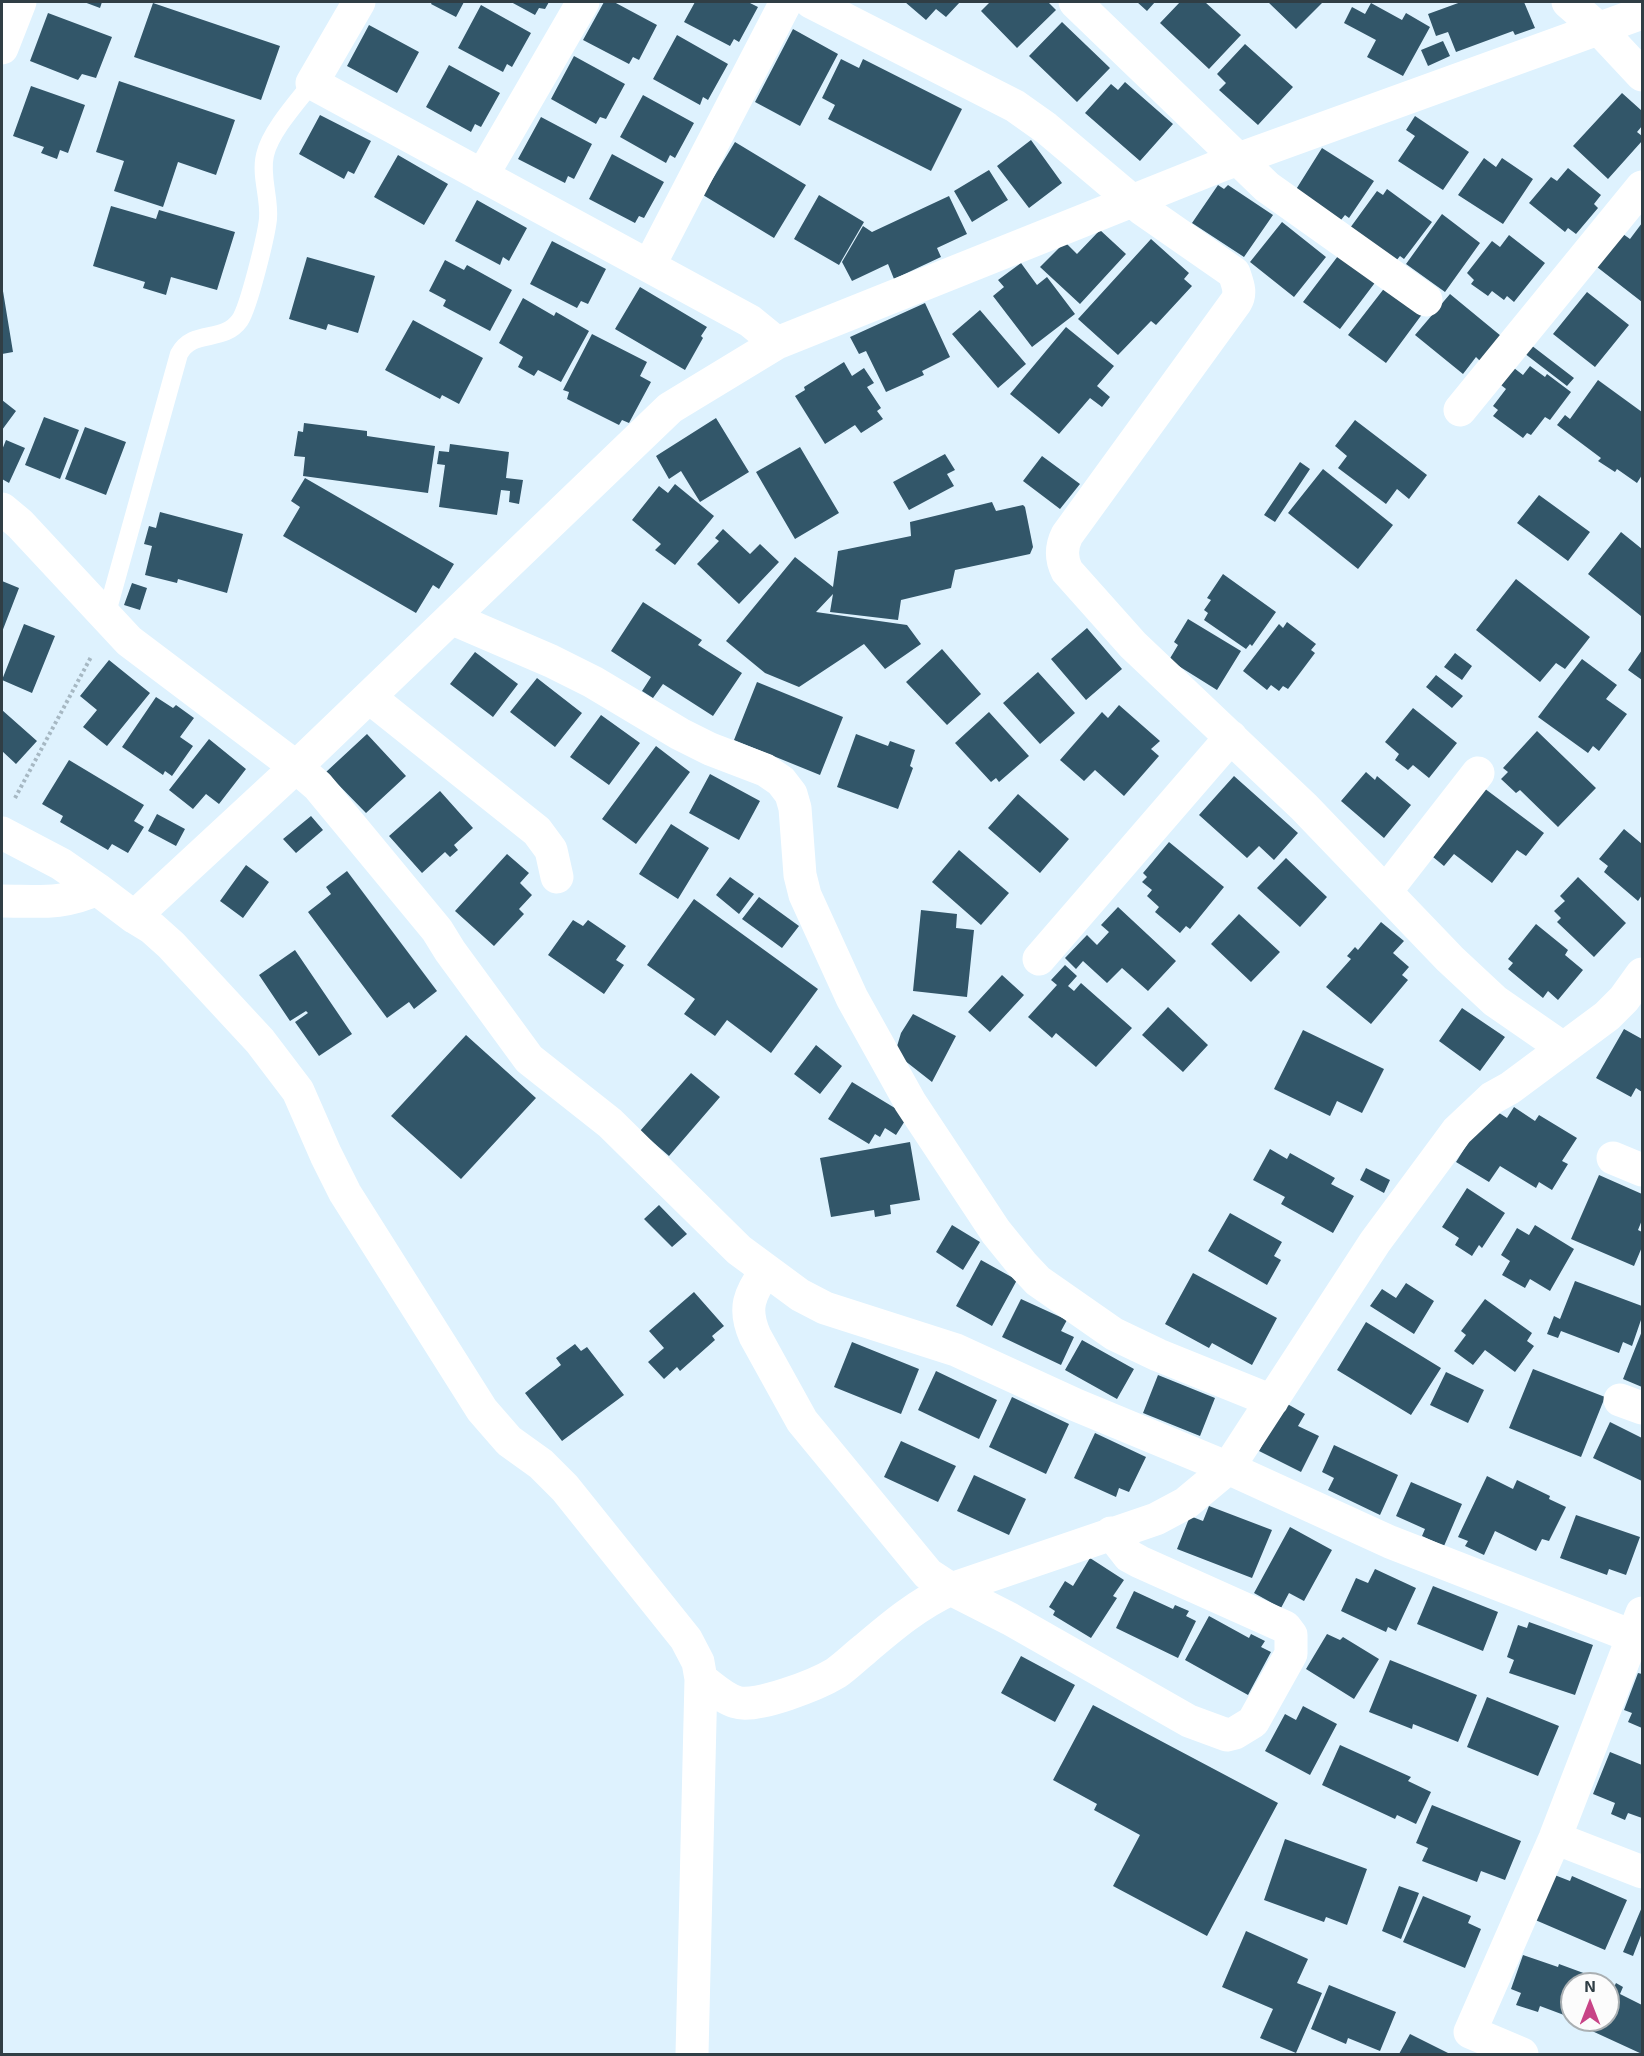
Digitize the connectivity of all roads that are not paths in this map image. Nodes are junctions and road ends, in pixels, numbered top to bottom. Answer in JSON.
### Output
{"nodes":[{"id":1,"x":20,"y":2,"type":"edge"},
{"id":2,"x":359,"y":2,"type":"edge"},
{"id":3,"x":583,"y":2,"type":"edge"},
{"id":4,"x":786,"y":2,"type":"edge"},
{"id":5,"x":811,"y":2,"type":"edge"},
{"id":6,"x":1075,"y":2,"type":"edge"},
{"id":7,"x":1568,"y":2,"type":"edge"},
{"id":8,"x":850,"y":10,"type":"edge"},
{"id":9,"x":1642,"y":13,"type":"edge"},
{"id":10,"x":1599,"y":29,"type":"junction"},
{"id":11,"x":2,"y":48,"type":"edge"},
{"id":12,"x":1642,"y":75,"type":"edge"},
{"id":13,"x":312,"y":82,"type":"junction"},
{"id":14,"x":1237,"y":159,"type":"junction"},
{"id":15,"x":482,"y":176,"type":"junction"},
{"id":16,"x":1642,"y":187,"type":"edge"},
{"id":17,"x":1132,"y":200,"type":"junction"},
{"id":18,"x":649,"y":266,"type":"junction"},
{"id":19,"x":1426,"y":300,"type":"dead end"},
{"id":20,"x":777,"y":343,"type":"junction"},
{"id":21,"x":1460,"y":410,"type":"dead end"},
{"id":22,"x":2,"y":509,"type":"edge"},
{"id":23,"x":106,"y":616,"type":"junction"},
{"id":24,"x":451,"y":618,"type":"junction"},
{"id":25,"x":369,"y":697,"type":"junction"},
{"id":26,"x":1231,"y":737,"type":"junction"},
{"id":27,"x":296,"y":767,"type":"junction"},
{"id":28,"x":1478,"y":773,"type":"dead end"},
{"id":29,"x":2,"y":833,"type":"edge"},
{"id":30,"x":557,"y":877,"type":"dead end"},
{"id":31,"x":97,"y":889,"type":"junction"},
{"id":32,"x":1386,"y":891,"type":"junction"},
{"id":33,"x":2,"y":901,"type":"edge"},
{"id":34,"x":134,"y":917,"type":"junction"},
{"id":35,"x":1039,"y":959,"type":"dead end"},
{"id":36,"x":1642,"y":974,"type":"edge"},
{"id":37,"x":1563,"y":1048,"type":"junction"},
{"id":38,"x":766,"y":1271,"type":"junction"},
{"id":39,"x":1272,"y":1401,"type":"junction"},
{"id":40,"x":1228,"y":1468,"type":"junction"},
{"id":41,"x":1111,"y":1533,"type":"junction"},
{"id":42,"x":951,"y":1589,"type":"junction"},
{"id":43,"x":1639,"y":1630,"type":"edge"},
{"id":44,"x":701,"y":1679,"type":"junction"},
{"id":45,"x":1556,"y":1838,"type":"junction"},
{"id":46,"x":1642,"y":1872,"type":"edge"},
{"id":47,"x":692,"y":2055,"type":"edge"},
{"id":48,"x":1522,"y":2055,"type":"edge"}],
"edges":[{"from":1,"to":11,"type":"street"},
{"from":2,"to":13,"type":"street"},
{"from":3,"to":15,"type":"street"},
{"from":4,"to":18,"type":"street"},
{"from":5,"to":8,"type":"street"},
{"from":6,"to":14,"type":"street"},
{"from":7,"to":10,"type":"street"},
{"from":8,"to":17,"type":"street"},
{"from":9,"to":10,"type":"street"},
{"from":10,"to":12,"type":"street"},
{"from":10,"to":14,"type":"street"},
{"from":13,"to":15,"type":"street"},
{"from":13,"to":23,"type":"lane"},
{"from":14,"to":17,"type":"street"},
{"from":14,"to":19,"type":"street"},
{"from":15,"to":18,"type":"street"},
{"from":16,"to":21,"type":"street"},
{"from":17,"to":20,"type":"street"},
{"from":17,"to":26,"type":"street"},
{"from":18,"to":20,"type":"street"},
{"from":20,"to":24,"type":"street"},
{"from":22,"to":23,"type":"street"},
{"from":23,"to":27,"type":"street"},
{"from":24,"to":25,"type":"street"},
{"from":24,"to":39,"type":"street"},
{"from":25,"to":27,"type":"street"},
{"from":25,"to":30,"type":"street"},
{"from":26,"to":32,"type":"street"},
{"from":26,"to":35,"type":"street"},
{"from":27,"to":34,"type":"street"},
{"from":27,"to":38,"type":"street"},
{"from":28,"to":32,"type":"street"},
{"from":29,"to":31,"type":"street"},
{"from":31,"to":33,"type":"street"},
{"from":31,"to":34,"type":"street"},
{"from":32,"to":37,"type":"street"},
{"from":34,"to":44,"type":"street"},
{"from":36,"to":37,"type":"street"},
{"from":37,"to":39,"type":"street"},
{"from":38,"to":40,"type":"street"},
{"from":38,"to":42,"type":"street"},
{"from":39,"to":40,"type":"street"},
{"from":40,"to":41,"type":"street"},
{"from":40,"to":43,"type":"street"},
{"from":41,"to":42,"type":"street"},
{"from":41,"to":42,"type":"street"},
{"from":42,"to":44,"type":"street"},
{"from":43,"to":45,"type":"street"},
{"from":44,"to":47,"type":"street"},
{"from":45,"to":46,"type":"street"},
{"from":45,"to":48,"type":"street"}]}
